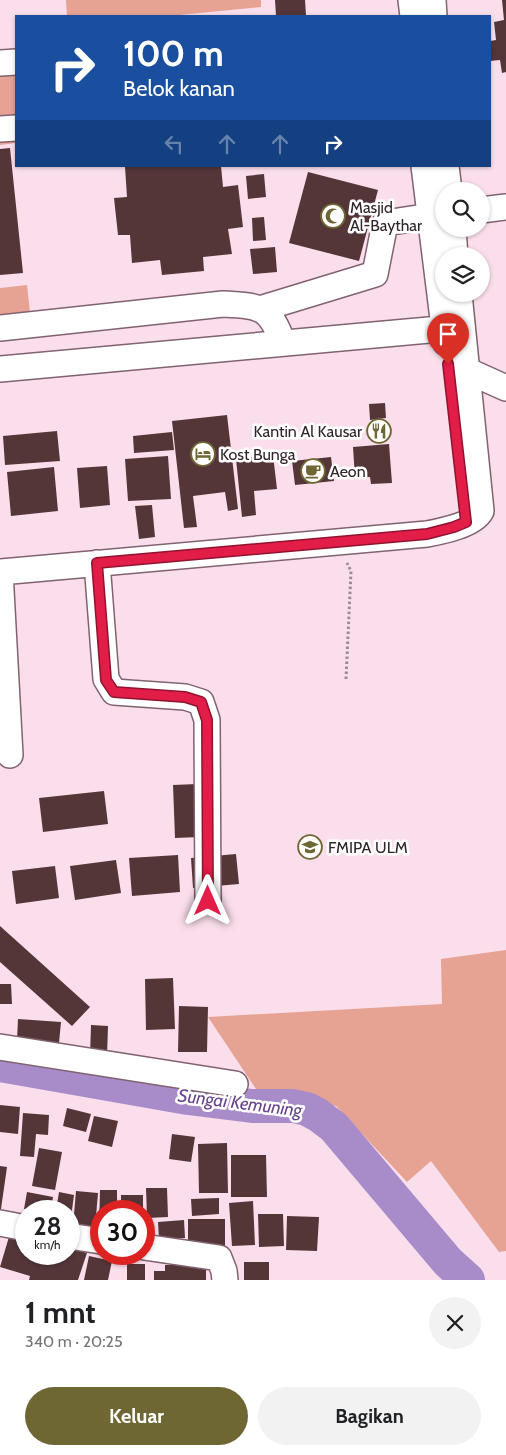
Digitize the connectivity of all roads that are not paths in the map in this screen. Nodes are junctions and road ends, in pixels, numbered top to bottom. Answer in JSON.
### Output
{"nodes":[{"id":1,"x":411,"y":0,"type":"edge"},
{"id":2,"x":433,"y":0,"type":"edge"},
{"id":3,"x":413,"y":15,"type":"edge"},
{"id":4,"x":434,"y":15,"type":"edge"},
{"id":5,"x":15,"y":62,"type":"edge"},
{"id":6,"x":0,"y":63,"type":"edge"},
{"id":7,"x":15,"y":128,"type":"edge"},
{"id":8,"x":0,"y":130,"type":"edge"},
{"id":9,"x":424,"y":167,"type":"edge"},
{"id":10,"x":446,"y":167,"type":"edge"},
{"id":11,"x":448,"y":182,"type":"edge"},
{"id":12,"x":435,"y":207,"type":"edge"},
{"id":13,"x":506,"y":207,"type":"edge"},
{"id":14,"x":490,"y":209,"type":"edge"},
{"id":15,"x":435,"y":215,"type":"edge"},
{"id":16,"x":440,"y":237,"type":"edge"},
{"id":17,"x":458,"y":302,"type":"edge"},
{"id":18,"x":260,"y":309,"type":"junction"},
{"id":19,"x":0,"y":328,"type":"edge"},
{"id":20,"x":453,"y":328,"type":"junction"},
{"id":21,"x":283,"y":343,"type":"junction"},
{"id":22,"x":0,"y":369,"type":"edge"},
{"id":23,"x":466,"y":370,"type":"junction"},
{"id":24,"x":506,"y":388,"type":"edge"},
{"id":25,"x":466,"y":522,"type":"junction"},
{"id":26,"x":97,"y":563,"type":"junction"},
{"id":27,"x":0,"y":572,"type":"edge"},
{"id":28,"x":10,"y":755,"type":"dead end"},
{"id":29,"x":208,"y":901,"type":"dead end"},
{"id":30,"x":0,"y":1047,"type":"edge"},
{"id":31,"x":235,"y":1084,"type":"dead end"},
{"id":32,"x":0,"y":1223,"type":"edge"},
{"id":33,"x":15,"y":1226,"type":"edge"},
{"id":34,"x":155,"y":1249,"type":"edge"},
{"id":35,"x":225,"y":1280,"type":"edge"}],
"edges":[{"from":1,"to":3,"type":"street"},
{"from":2,"to":4,"type":"street"},
{"from":5,"to":6,"type":"street"},
{"from":7,"to":8,"type":"street"},
{"from":9,"to":12,"type":"street"},
{"from":10,"to":11,"type":"street"},
{"from":13,"to":14,"type":"street"},
{"from":15,"to":18,"type":"street"},
{"from":16,"to":20,"type":"street"},
{"from":17,"to":20,"type":"street"},
{"from":18,"to":19,"type":"street"},
{"from":18,"to":21,"type":"street"},
{"from":20,"to":21,"type":"street"},
{"from":20,"to":23,"type":"street"},
{"from":20,"to":25,"type":"street"},
{"from":21,"to":22,"type":"street"},
{"from":23,"to":24,"type":"street"},
{"from":23,"to":25,"type":"street"},
{"from":25,"to":26,"type":"street"},
{"from":26,"to":27,"type":"street"},
{"from":26,"to":29,"type":"street"},
{"from":27,"to":28,"type":"street"},
{"from":30,"to":31,"type":"street"},
{"from":32,"to":33,"type":"street"},
{"from":34,"to":35,"type":"street"}]}
